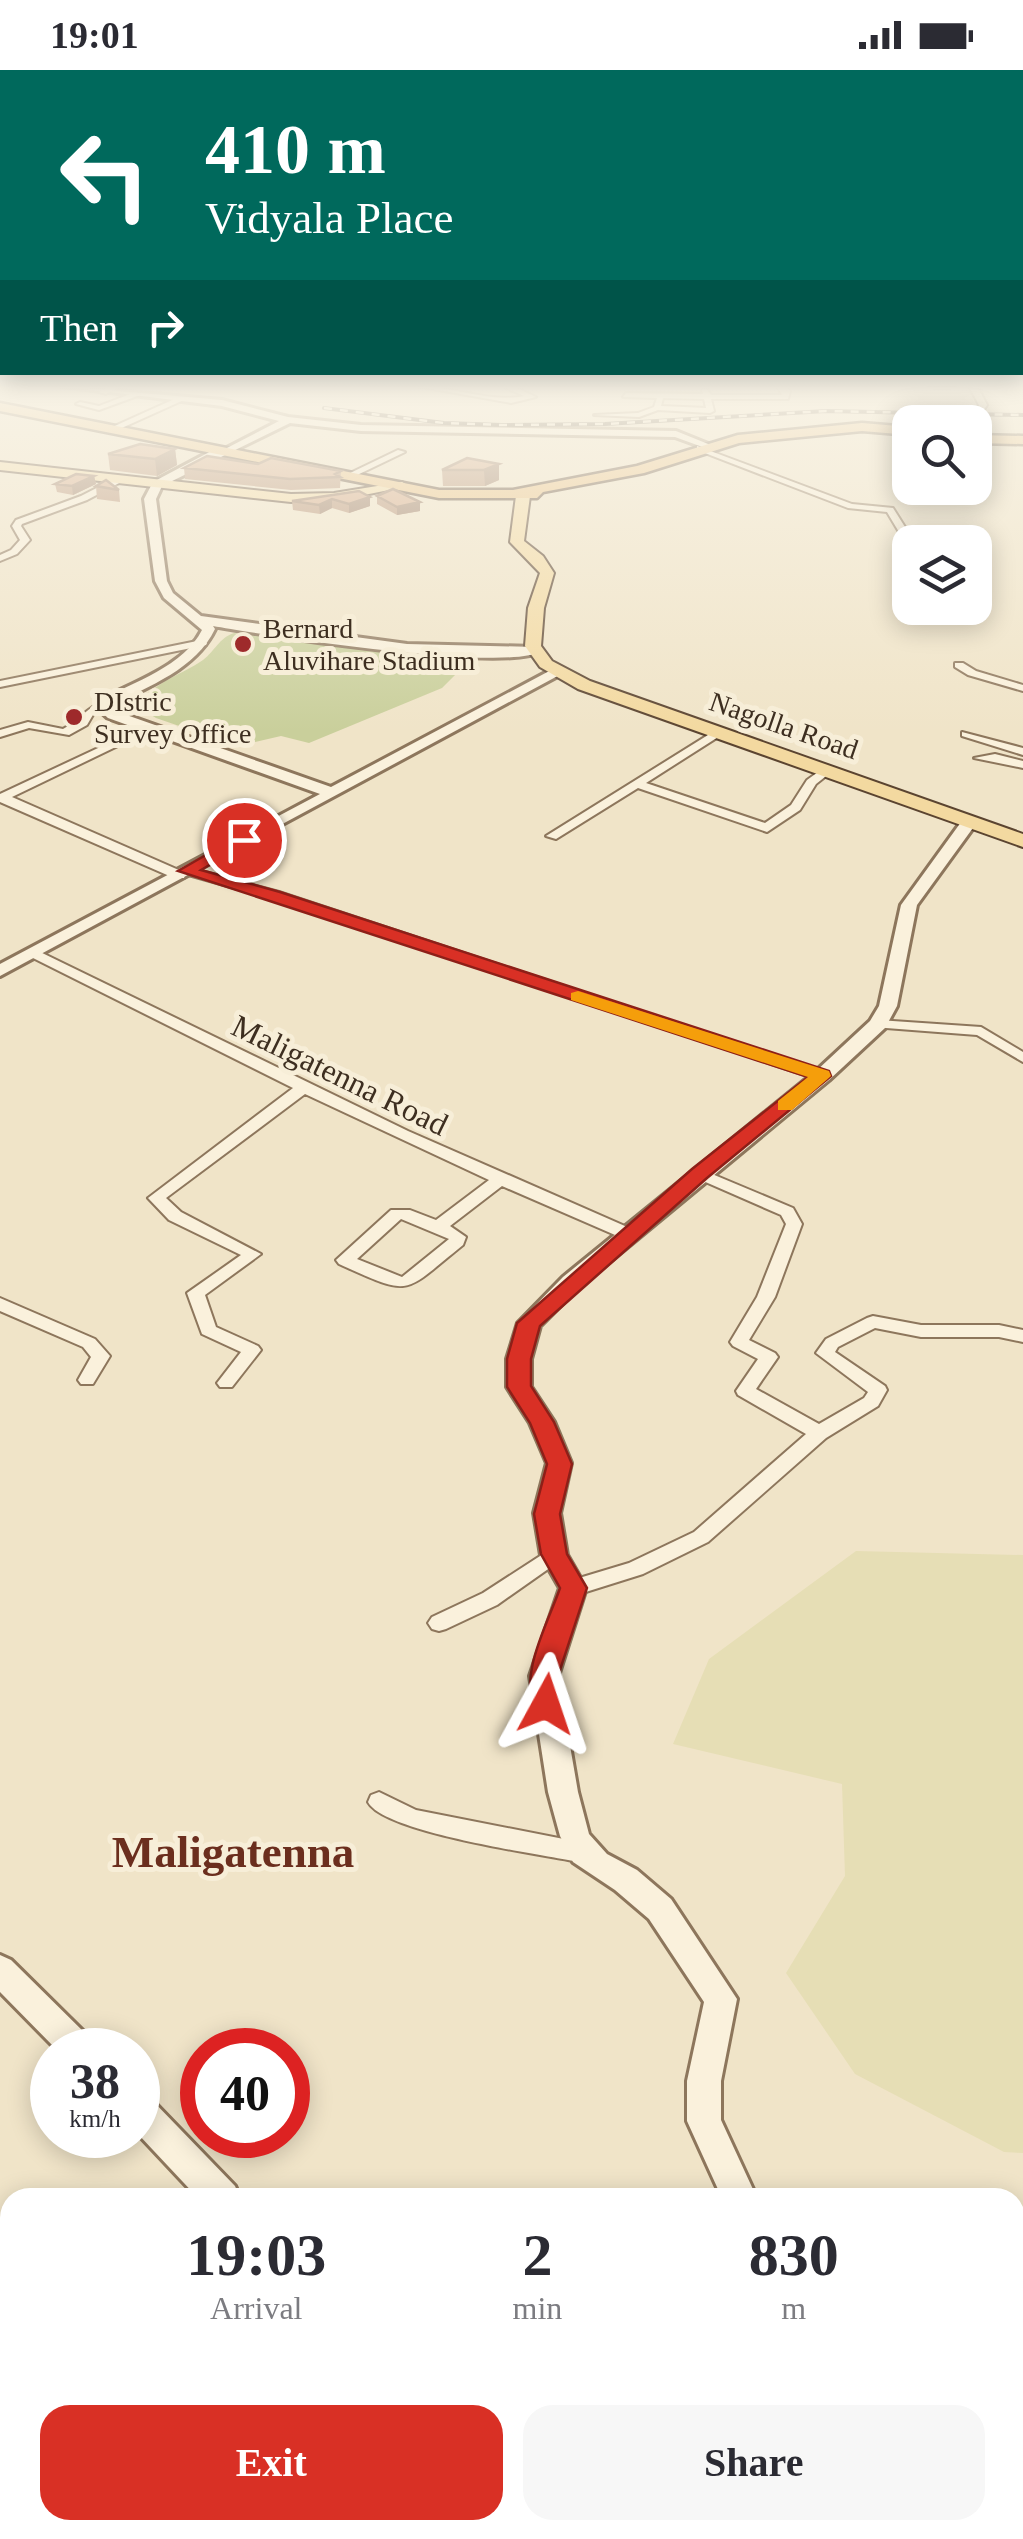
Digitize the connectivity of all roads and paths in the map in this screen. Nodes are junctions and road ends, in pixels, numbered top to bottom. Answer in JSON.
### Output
{"nodes":[{"id":1,"x":75,"y":501,"type":"edge"},
{"id":2,"x":150,"y":501,"type":"edge"},
{"id":3,"x":526,"y":501,"type":"edge"},
{"id":4,"x":839,"y":501,"type":"edge"},
{"id":5,"x":898,"y":525,"type":"edge"},
{"id":6,"x":0,"y":558,"type":"edge"},
{"id":7,"x":196,"y":619,"type":"junction"},
{"id":8,"x":202,"y":643,"type":"junction"},
{"id":9,"x":536,"y":651,"type":"junction"},
{"id":10,"x":959,"y":664,"type":"dead end"},
{"id":11,"x":558,"y":672,"type":"junction"},
{"id":12,"x":0,"y":684,"type":"edge"},
{"id":13,"x":1023,"y":688,"type":"edge"},
{"id":14,"x":105,"y":703,"type":"junction"},
{"id":15,"x":149,"y":728,"type":"junction"},
{"id":16,"x":720,"y":732,"type":"junction"},
{"id":17,"x":0,"y":734,"type":"edge"},
{"id":18,"x":966,"y":734,"type":"dead end"},
{"id":19,"x":1023,"y":752,"type":"edge"},
{"id":20,"x":980,"y":758,"type":"dead end"},
{"id":21,"x":1023,"y":765,"type":"edge"},
{"id":22,"x":829,"y":769,"type":"junction"},
{"id":23,"x":635,"y":783,"type":"junction"},
{"id":24,"x":330,"y":792,"type":"junction"},
{"id":25,"x":2,"y":798,"type":"edge"},
{"id":26,"x":970,"y":820,"type":"junction"},
{"id":27,"x":552,"y":836,"type":"dead end"},
{"id":28,"x":1023,"y":841,"type":"edge"},
{"id":29,"x":183,"y":873,"type":"junction"},
{"id":30,"x":34,"y":953,"type":"junction"},
{"id":31,"x":0,"y":971,"type":"edge"},
{"id":32,"x":878,"y":1024,"type":"junction"},
{"id":33,"x":1023,"y":1058,"type":"edge"},
{"id":34,"x":822,"y":1076,"type":"junction"},
{"id":35,"x":302,"y":1089,"type":"junction"},
{"id":36,"x":700,"y":1174,"type":"junction"},
{"id":37,"x":498,"y":1181,"type":"junction"},
{"id":38,"x":438,"y":1227,"type":"junction"},
{"id":39,"x":628,"y":1234,"type":"junction"},
{"id":40,"x":0,"y":1304,"type":"edge"},
{"id":41,"x":1023,"y":1336,"type":"edge"},
{"id":42,"x":87,"y":1380,"type":"dead end"},
{"id":43,"x":226,"y":1382,"type":"dead end"},
{"id":44,"x":819,"y":1433,"type":"junction"},
{"id":45,"x":554,"y":1554,"type":"junction"},
{"id":46,"x":574,"y":1588,"type":"junction"},
{"id":47,"x":438,"y":1623,"type":"dead end"},
{"id":48,"x":378,"y":1802,"type":"dead end"},
{"id":49,"x":584,"y":1853,"type":"junction"},
{"id":50,"x":0,"y":1970,"type":"edge"},
{"id":51,"x":57,"y":2028,"type":"edge"},
{"id":52,"x":160,"y":2133,"type":"edge"},
{"id":53,"x":213,"y":2188,"type":"edge"},
{"id":54,"x":735,"y":2188,"type":"edge"}],
"edges":[{"from":1,"to":6,"type":"street"},
{"from":2,"to":7,"type":"street"},
{"from":3,"to":9,"type":"main road"},
{"from":4,"to":5,"type":"street"},
{"from":7,"to":8,"type":"street"},
{"from":7,"to":9,"type":"street"},
{"from":8,"to":12,"type":"street"},
{"from":8,"to":14,"type":"street"},
{"from":9,"to":11,"type":"main road","name":"Nagolla Road"},
{"from":10,"to":13,"type":"street"},
{"from":11,"to":16,"type":"main road","name":"Nagolla Road"},
{"from":11,"to":24,"type":"street"},
{"from":14,"to":15,"type":"street"},
{"from":14,"to":17,"type":"street"},
{"from":15,"to":24,"type":"street"},
{"from":15,"to":25,"type":"street"},
{"from":16,"to":22,"type":"main road","name":"Nagolla Road"},
{"from":16,"to":23,"type":"street"},
{"from":18,"to":19,"type":"street"},
{"from":20,"to":21,"type":"street"},
{"from":22,"to":23,"type":"street"},
{"from":22,"to":26,"type":"main road","name":"Nagolla Road"},
{"from":23,"to":27,"type":"street"},
{"from":24,"to":29,"type":"street"},
{"from":25,"to":29,"type":"street"},
{"from":26,"to":28,"type":"main road","name":"Nagolla Road"},
{"from":26,"to":32,"type":"street"},
{"from":29,"to":30,"type":"street"},
{"from":29,"to":34,"type":"street"},
{"from":30,"to":31,"type":"street"},
{"from":30,"to":35,"type":"street","name":"Maligatenna Road"},
{"from":32,"to":33,"type":"street"},
{"from":32,"to":34,"type":"street"},
{"from":34,"to":36,"type":"street"},
{"from":35,"to":37,"type":"street","name":"Maligatenna Road"},
{"from":35,"to":43,"type":"street"},
{"from":36,"to":39,"type":"street"},
{"from":36,"to":44,"type":"street"},
{"from":37,"to":38,"type":"street"},
{"from":37,"to":39,"type":"street","name":"Maligatenna Road"},
{"from":38,"to":38,"type":"street"},
{"from":39,"to":45,"type":"street"},
{"from":40,"to":42,"type":"street"},
{"from":41,"to":44,"type":"street"},
{"from":44,"to":46,"type":"street"},
{"from":45,"to":46,"type":"street"},
{"from":45,"to":47,"type":"street"},
{"from":46,"to":49,"type":"street"},
{"from":48,"to":49,"type":"street"},
{"from":49,"to":54,"type":"street"},
{"from":50,"to":51,"type":"street"},
{"from":52,"to":53,"type":"street"}]}
